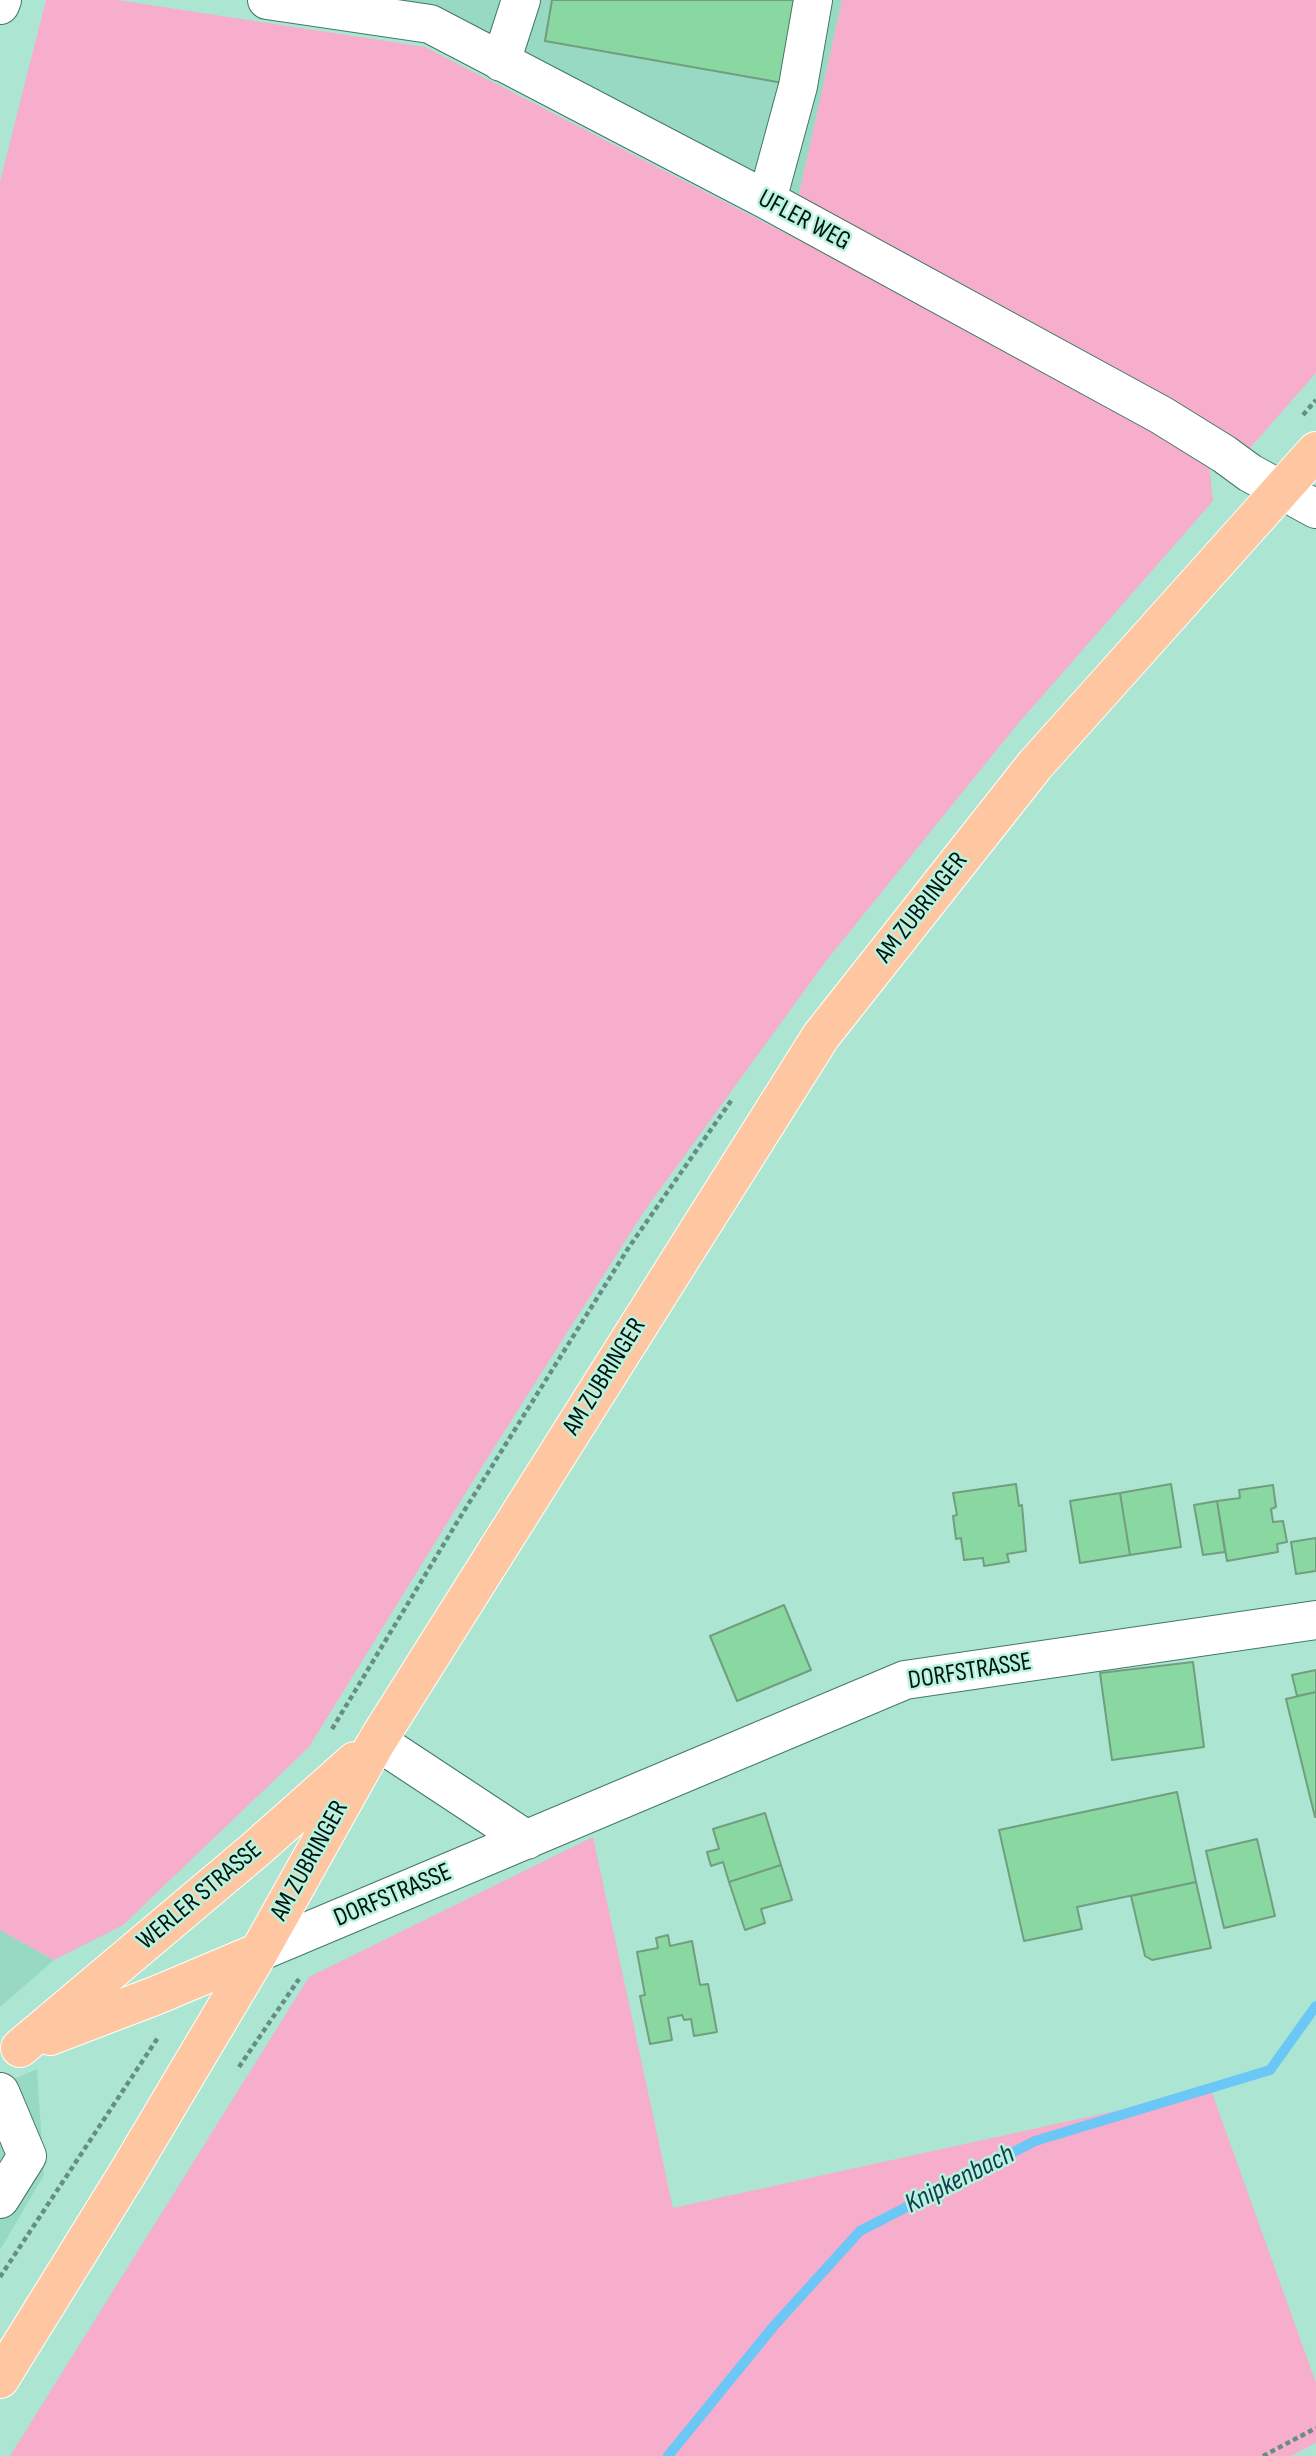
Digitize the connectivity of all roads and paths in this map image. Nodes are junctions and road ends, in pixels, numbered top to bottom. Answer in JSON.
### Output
{"nodes":[{"id":1,"x":2,"y":0,"type":"edge"},
{"id":2,"x":267,"y":0,"type":"edge"},
{"id":3,"x":521,"y":0,"type":"edge"},
{"id":4,"x":813,"y":0,"type":"edge"},
{"id":5,"x":0,"y":5,"type":"edge"},
{"id":6,"x":501,"y":62,"type":"junction"},
{"id":7,"x":766,"y":200,"type":"junction"},
{"id":8,"x":1316,"y":451,"type":"edge"},
{"id":9,"x":1281,"y":490,"type":"junction"},
{"id":10,"x":1316,"y":509,"type":"edge"},
{"id":11,"x":1316,"y":1620,"type":"edge"},
{"id":12,"x":377,"y":1741,"type":"junction"},
{"id":13,"x":527,"y":1840,"type":"junction"},
{"id":14,"x":259,"y":1952,"type":"junction"},
{"id":15,"x":304,"y":1971,"type":"dead end"},
{"id":16,"x":10,"y":2052,"type":"edge"},
{"id":17,"x":198,"y":2054,"type":"junction"},
{"id":18,"x":0,"y":2092,"type":"edge"},
{"id":19,"x":0,"y":2199,"type":"edge"},
{"id":20,"x":0,"y":2277,"type":"edge"},
{"id":21,"x":0,"y":2379,"type":"edge"},
{"id":22,"x":1316,"y":2428,"type":"edge"},
{"id":23,"x":1263,"y":2456,"type":"edge"}],
"edges":[{"from":1,"to":5,"type":"street"},
{"from":2,"to":6,"type":"street","name":"UFLER WEG"},
{"from":3,"to":6,"type":"street"},
{"from":4,"to":7,"type":"street"},
{"from":6,"to":7,"type":"street","name":"UFLER WEG"},
{"from":7,"to":9,"type":"street","name":"UFLER WEG"},
{"from":8,"to":9,"type":"main road","name":"AM ZUBRINGER"},
{"from":9,"to":10,"type":"street","name":"UFLER WEG"},
{"from":9,"to":12,"type":"main road","name":"AM ZUBRINGER"},
{"from":11,"to":13,"type":"street","name":"DORFSTRASSE"},
{"from":12,"to":13,"type":"street"},
{"from":12,"to":14,"type":"main road","name":"AM ZUBRINGER"},
{"from":12,"to":16,"type":"main road","name":"WERLER STRASSE"},
{"from":13,"to":14,"type":"street","name":"DORFSTRASSE"},
{"from":14,"to":16,"type":"main road","name":"WERLER STRASSE"},
{"from":14,"to":17,"type":"main road","name":"AM ZUBRINGER"},
{"from":15,"to":17,"type":"path"},
{"from":17,"to":20,"type":"path"},
{"from":17,"to":21,"type":"main road","name":"AM ZUBRINGER"},
{"from":18,"to":19,"type":"street"},
{"from":22,"to":23,"type":"path"}]}
